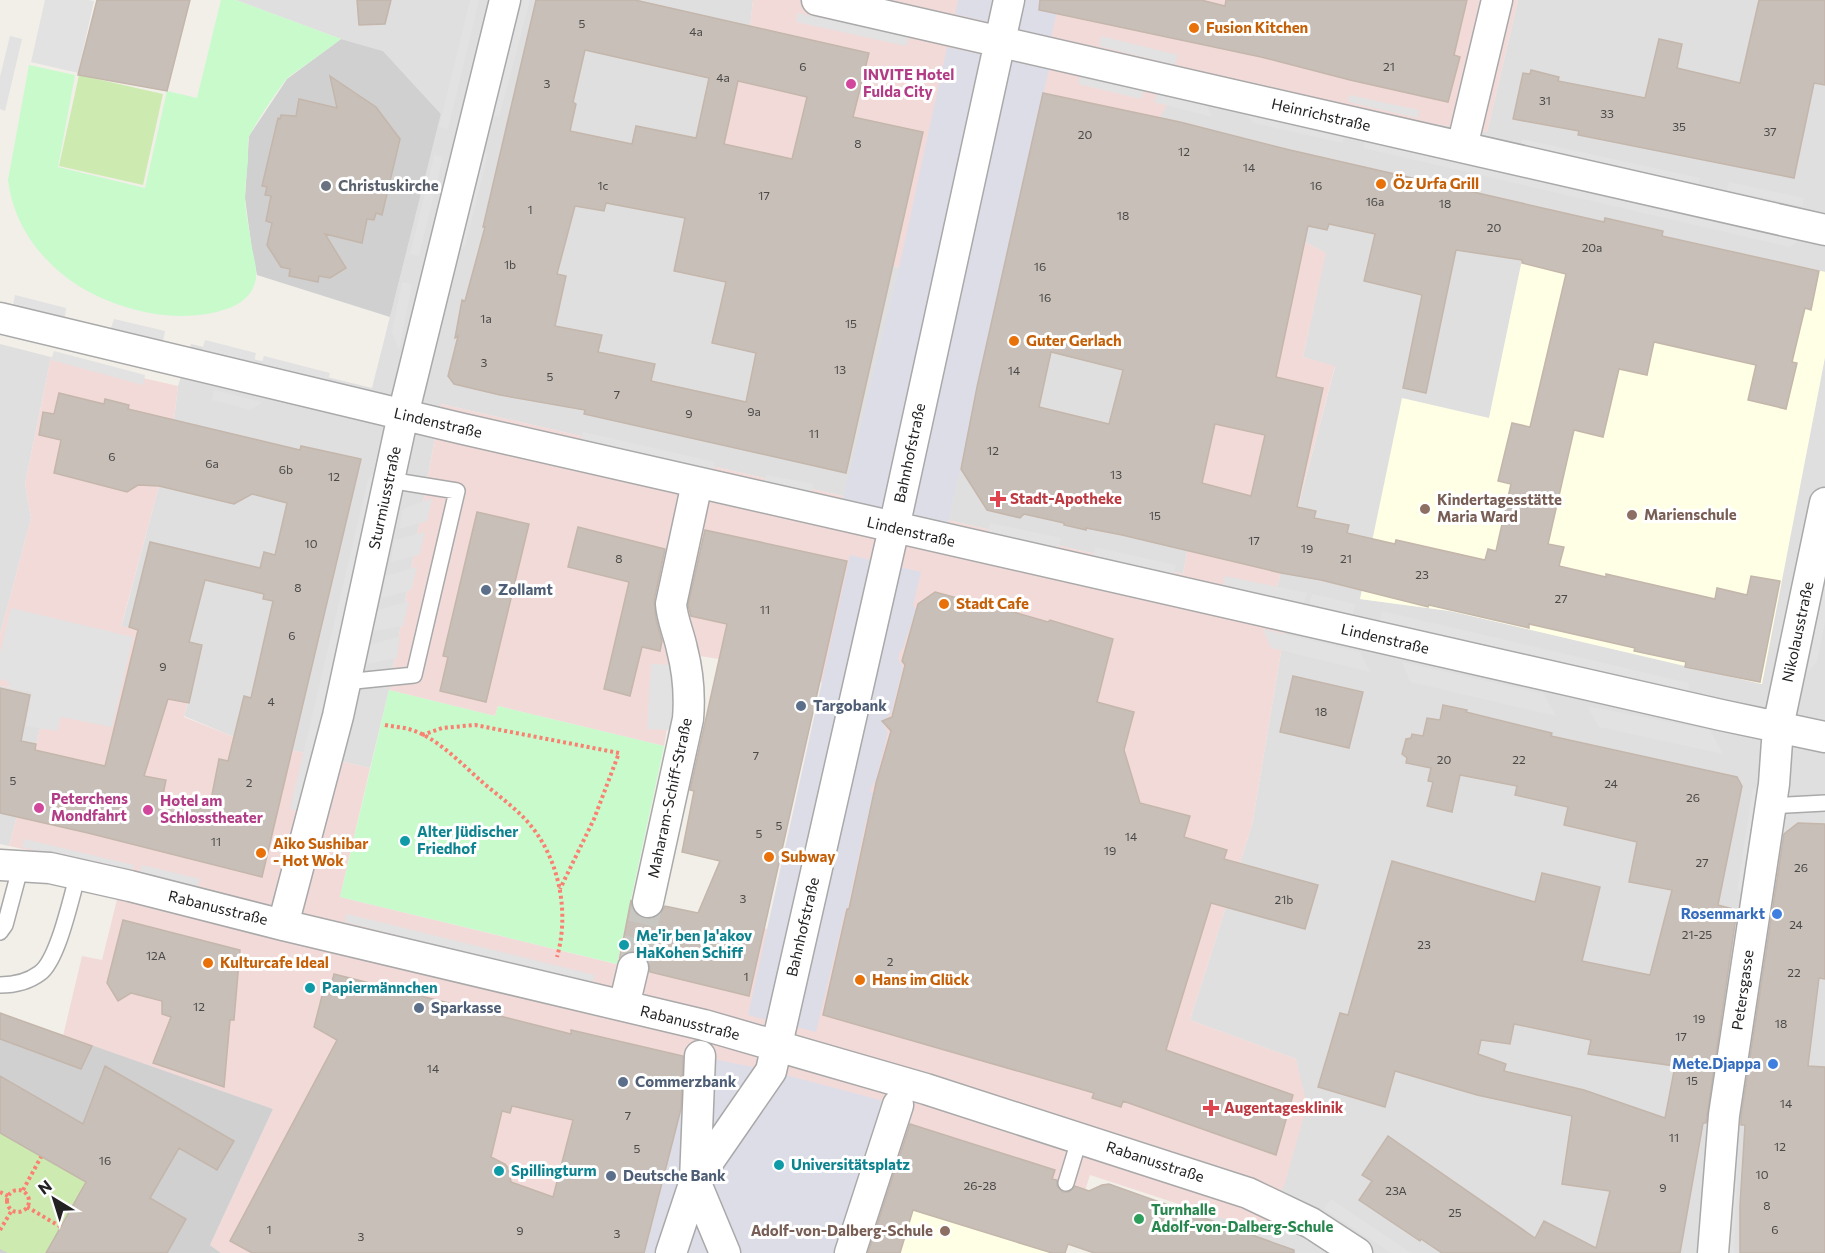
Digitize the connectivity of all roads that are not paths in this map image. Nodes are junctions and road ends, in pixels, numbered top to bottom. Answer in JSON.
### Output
{"nodes":[{"id":1,"x":505,"y":0,"type":"edge"},
{"id":2,"x":817,"y":0,"type":"edge"},
{"id":3,"x":1009,"y":0,"type":"edge"},
{"id":4,"x":1497,"y":0,"type":"edge"},
{"id":5,"x":999,"y":41,"type":"junction"},
{"id":6,"x":1462,"y":147,"type":"junction"},
{"id":7,"x":1825,"y":230,"type":"edge"},
{"id":8,"x":0,"y":318,"type":"edge"},
{"id":9,"x":403,"y":415,"type":"junction"},
{"id":10,"x":389,"y":480,"type":"junction"},
{"id":11,"x":697,"y":483,"type":"junction"},
{"id":12,"x":1825,"y":503,"type":"edge"},
{"id":13,"x":894,"y":528,"type":"junction"},
{"id":14,"x":345,"y":682,"type":"junction"},
{"id":15,"x":1778,"y":727,"type":"junction"},
{"id":16,"x":1825,"y":737,"type":"edge"},
{"id":17,"x":1825,"y":803,"type":"edge"},
{"id":18,"x":1770,"y":806,"type":"junction"},
{"id":19,"x":10,"y":865,"type":"edge"},
{"id":20,"x":78,"y":874,"type":"junction"},
{"id":21,"x":648,"y":902,"type":"tunnel mouth"},
{"id":22,"x":283,"y":925,"type":"junction"},
{"id":23,"x":0,"y":932,"type":"edge"},
{"id":24,"x":633,"y":968,"type":"tunnel mouth"},
{"id":25,"x":0,"y":985,"type":"edge"},
{"id":26,"x":624,"y":1006,"type":"junction"},
{"id":27,"x":777,"y":1046,"type":"junction"},
{"id":28,"x":700,"y":1056,"type":"dead end"},
{"id":29,"x":898,"y":1105,"type":"dead end"},
{"id":30,"x":1080,"y":1137,"type":"junction"},
{"id":31,"x":695,"y":1181,"type":"junction"},
{"id":32,"x":1066,"y":1183,"type":"dead end"},
{"id":33,"x":671,"y":1253,"type":"edge"},
{"id":34,"x":725,"y":1253,"type":"edge"},
{"id":35,"x":850,"y":1253,"type":"edge"},
{"id":36,"x":1357,"y":1253,"type":"edge"},
{"id":37,"x":1713,"y":1253,"type":"edge"}],
"edges":[{"from":1,"to":9,"type":"street","name":"Sturmiusstraße"},
{"from":2,"to":5,"type":"street","name":"Heinrichstraße"},
{"from":3,"to":5,"type":"street","name":"Bahnhofstraße"},
{"from":4,"to":6,"type":"street"},
{"from":5,"to":6,"type":"street","name":"Heinrichstraße"},
{"from":5,"to":13,"type":"street","name":"Bahnhofstraße"},
{"from":6,"to":7,"type":"street","name":"Heinrichstraße"},
{"from":8,"to":9,"type":"street","name":"Lindenstraße"},
{"from":9,"to":10,"type":"street","name":"Sturmiusstraße"},
{"from":9,"to":11,"type":"street","name":"Lindenstraße"},
{"from":10,"to":14,"type":"street","name":"Sturmiusstraße"},
{"from":10,"to":14,"type":"lane"},
{"from":11,"to":13,"type":"street","name":"Lindenstraße"},
{"from":11,"to":21,"type":"street","name":"Maharam-Schiff-Straße"},
{"from":12,"to":15,"type":"street","name":"Nikolausstraße"},
{"from":13,"to":15,"type":"street","name":"Lindenstraße"},
{"from":13,"to":27,"type":"street","name":"Bahnhofstraße"},
{"from":14,"to":22,"type":"street","name":"Sturmiusstraße"},
{"from":15,"to":16,"type":"street","name":"Lindenstraße"},
{"from":15,"to":18,"type":"street","name":"Petersgasse"},
{"from":17,"to":18,"type":"lane"},
{"from":18,"to":37,"type":"street","name":"Petersgasse"},
{"from":19,"to":20,"type":"street","name":"Rabanusstraße"},
{"from":19,"to":23,"type":"lane"},
{"from":20,"to":22,"type":"street","name":"Rabanusstraße"},
{"from":20,"to":25,"type":"lane"},
{"from":22,"to":26,"type":"street","name":"Rabanusstraße"},
{"from":24,"to":26,"type":"street"},
{"from":26,"to":27,"type":"street","name":"Rabanusstraße"},
{"from":27,"to":30,"type":"street","name":"Rabanusstraße"},
{"from":27,"to":31,"type":"street"},
{"from":28,"to":31,"type":"street"},
{"from":29,"to":35,"type":"street"},
{"from":30,"to":32,"type":"lane"},
{"from":30,"to":36,"type":"street","name":"Rabanusstraße"},
{"from":31,"to":33,"type":"street"},
{"from":31,"to":34,"type":"street"}]}
